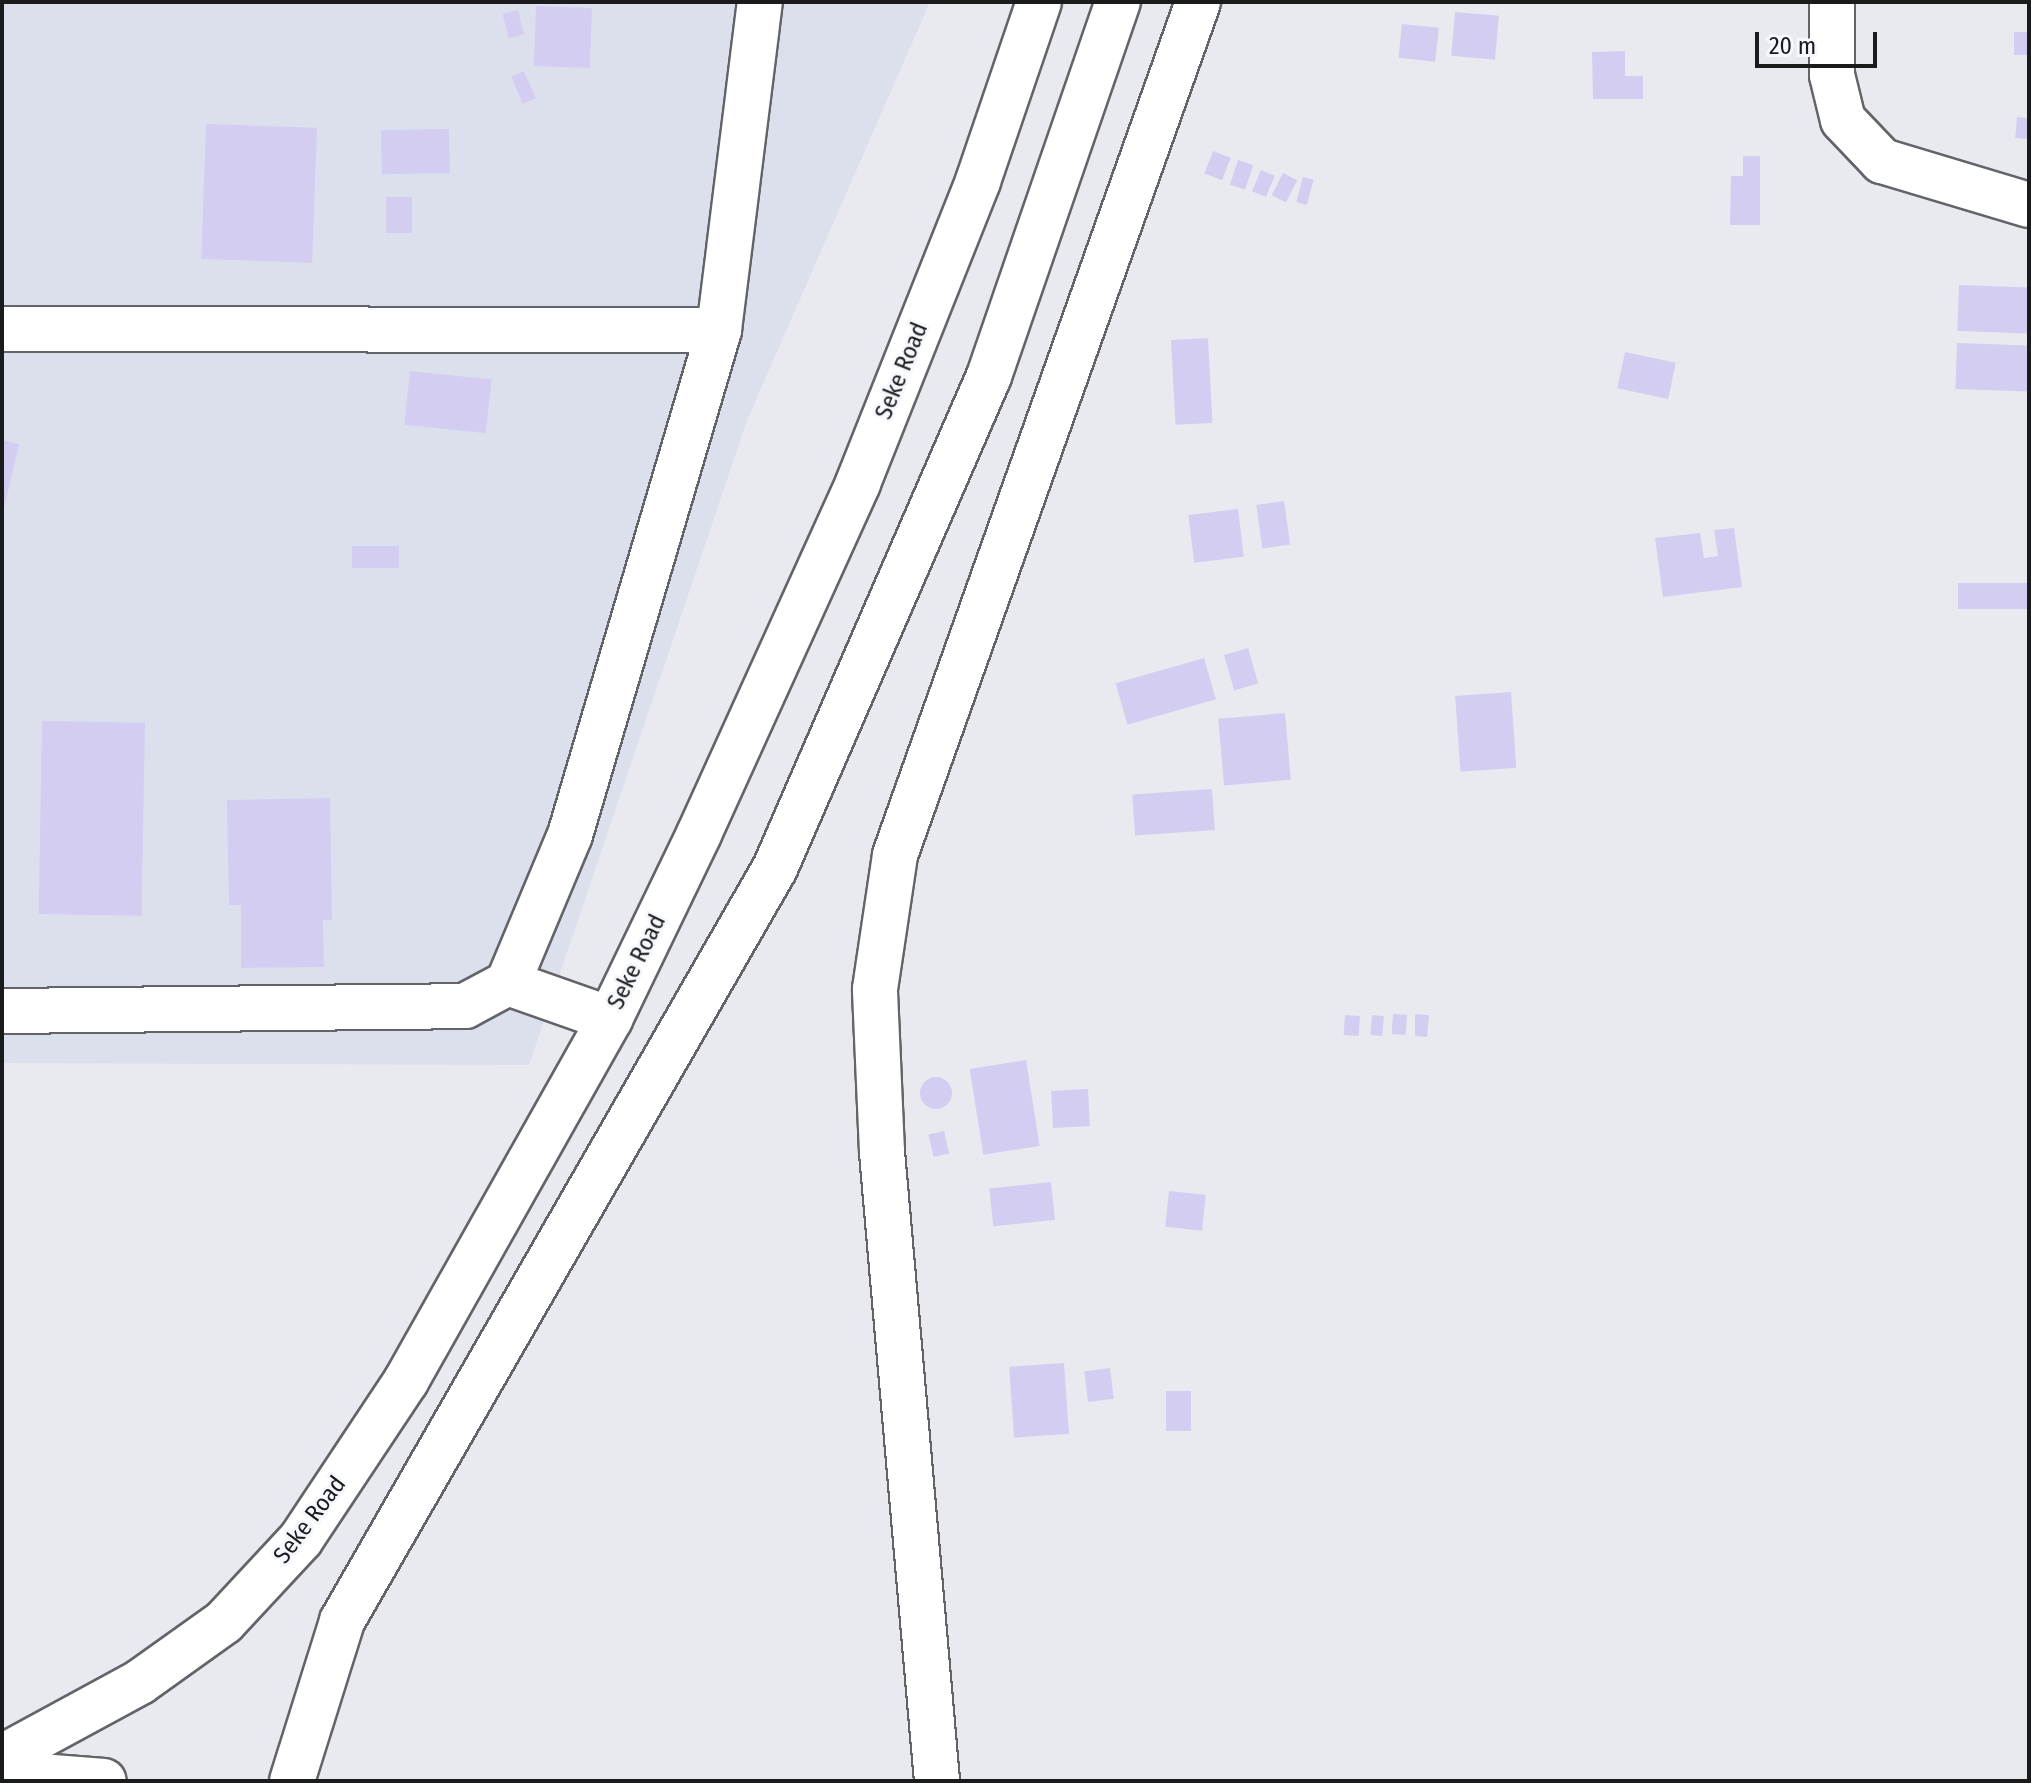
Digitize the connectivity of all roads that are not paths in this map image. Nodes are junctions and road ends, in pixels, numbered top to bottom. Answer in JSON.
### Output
{"nodes":[{"id":1,"x":760,"y":2,"type":"edge"},
{"id":2,"x":1039,"y":2,"type":"edge"},
{"id":3,"x":1118,"y":2,"type":"edge"},
{"id":4,"x":1198,"y":2,"type":"edge"},
{"id":5,"x":1832,"y":2,"type":"edge"},
{"id":6,"x":2029,"y":205,"type":"edge"},
{"id":7,"x":2,"y":329,"type":"edge"},
{"id":8,"x":719,"y":330,"type":"junction"},
{"id":9,"x":508,"y":983,"type":"junction"},
{"id":10,"x":2,"y":1011,"type":"edge"},
{"id":11,"x":610,"y":1019,"type":"junction"},
{"id":12,"x":2,"y":1757,"type":"edge"},
{"id":13,"x":2,"y":1773,"type":"edge"},
{"id":14,"x":104,"y":1781,"type":"edge"},
{"id":15,"x":292,"y":1781,"type":"edge"},
{"id":16,"x":937,"y":1781,"type":"edge"}],
"edges":[{"from":1,"to":8,"type":"street"},
{"from":2,"to":11,"type":"street","name":"Seke Road"},
{"from":3,"to":15,"type":"street"},
{"from":4,"to":16,"type":"street"},
{"from":5,"to":6,"type":"street"},
{"from":7,"to":8,"type":"street"},
{"from":8,"to":9,"type":"street"},
{"from":9,"to":10,"type":"street"},
{"from":9,"to":11,"type":"street"},
{"from":11,"to":12,"type":"street","name":"Seke Road"},
{"from":13,"to":14,"type":"street"}]}
